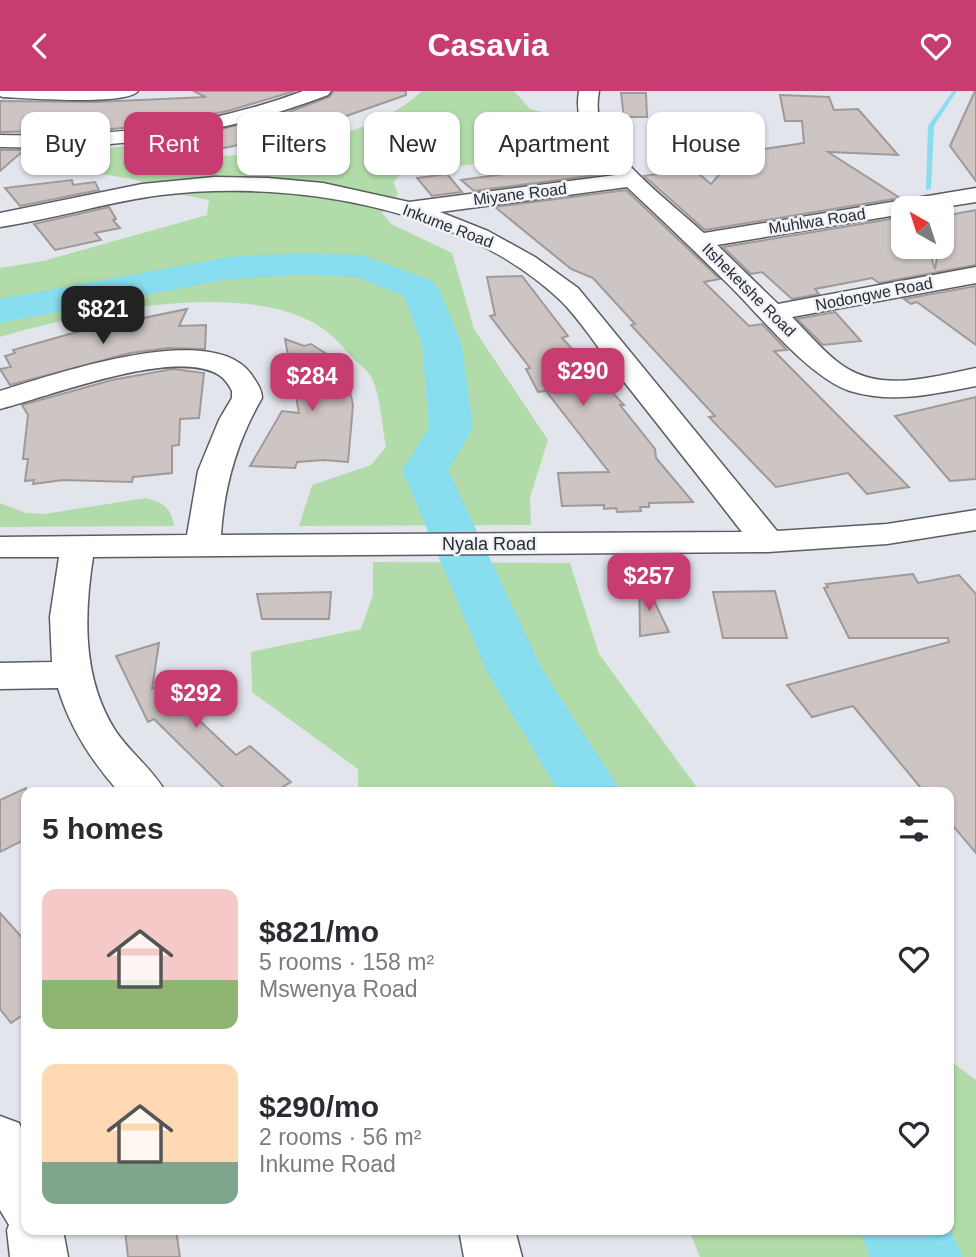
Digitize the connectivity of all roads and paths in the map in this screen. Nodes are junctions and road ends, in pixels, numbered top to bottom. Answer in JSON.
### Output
{"nodes":[{"id":1,"x":3,"y":91,"type":"edge"},
{"id":2,"x":128,"y":91,"type":"edge"},
{"id":3,"x":321,"y":91,"type":"edge"},
{"id":4,"x":589,"y":91,"type":"edge"},
{"id":5,"x":0,"y":141,"type":"edge"},
{"id":6,"x":632,"y":180,"type":"junction"},
{"id":7,"x":976,"y":195,"type":"edge"},
{"id":8,"x":408,"y":209,"type":"junction"},
{"id":9,"x":1,"y":231,"type":"edge"},
{"id":10,"x":699,"y":241,"type":"junction"},
{"id":11,"x":976,"y":275,"type":"edge"},
{"id":12,"x":772,"y":313,"type":"junction"},
{"id":13,"x":976,"y":377,"type":"edge"},
{"id":14,"x":0,"y":400,"type":"edge"},
{"id":15,"x":976,"y":520,"type":"edge"},
{"id":16,"x":768,"y":542,"type":"junction"},
{"id":17,"x":203,"y":545,"type":"junction"},
{"id":18,"x":0,"y":547,"type":"edge"},
{"id":19,"x":78,"y":547,"type":"junction"},
{"id":20,"x":0,"y":675,"type":"edge"},
{"id":21,"x":71,"y":675,"type":"junction"},
{"id":22,"x":140,"y":787,"type":"edge"},
{"id":23,"x":0,"y":1141,"type":"edge"},
{"id":24,"x":21,"y":1193,"type":"edge"},
{"id":25,"x":36,"y":1235,"type":"edge"},
{"id":26,"x":488,"y":1235,"type":"edge"},
{"id":27,"x":39,"y":1257,"type":"edge"},
{"id":28,"x":493,"y":1257,"type":"edge"}],
"edges":[{"from":1,"to":2,"type":"street"},
{"from":3,"to":5,"type":"street"},
{"from":4,"to":6,"type":"street","name":"Itsheketshe Road"},
{"from":6,"to":8,"type":"street","name":"Miyane Road"},
{"from":6,"to":10,"type":"street","name":"Itsheketshe Road"},
{"from":7,"to":10,"type":"street","name":"Muhlwa Road"},
{"from":8,"to":9,"type":"street","name":"Inkume Road"},
{"from":8,"to":16,"type":"street","name":"Inkume Road"},
{"from":10,"to":12,"type":"street","name":"Itsheketshe Road"},
{"from":11,"to":12,"type":"street","name":"Nodongwe Road"},
{"from":12,"to":13,"type":"street","name":"Itsheketshe Road"},
{"from":14,"to":17,"type":"street"},
{"from":15,"to":16,"type":"street","name":"Nyala Road"},
{"from":16,"to":17,"type":"street","name":"Nyala Road"},
{"from":17,"to":19,"type":"street","name":"Nyala Road"},
{"from":18,"to":19,"type":"street","name":"Nyala Road"},
{"from":19,"to":21,"type":"street"},
{"from":20,"to":21,"type":"street"},
{"from":21,"to":22,"type":"street"},
{"from":23,"to":24,"type":"street"},
{"from":25,"to":27,"type":"street"},
{"from":26,"to":28,"type":"street"}]}
